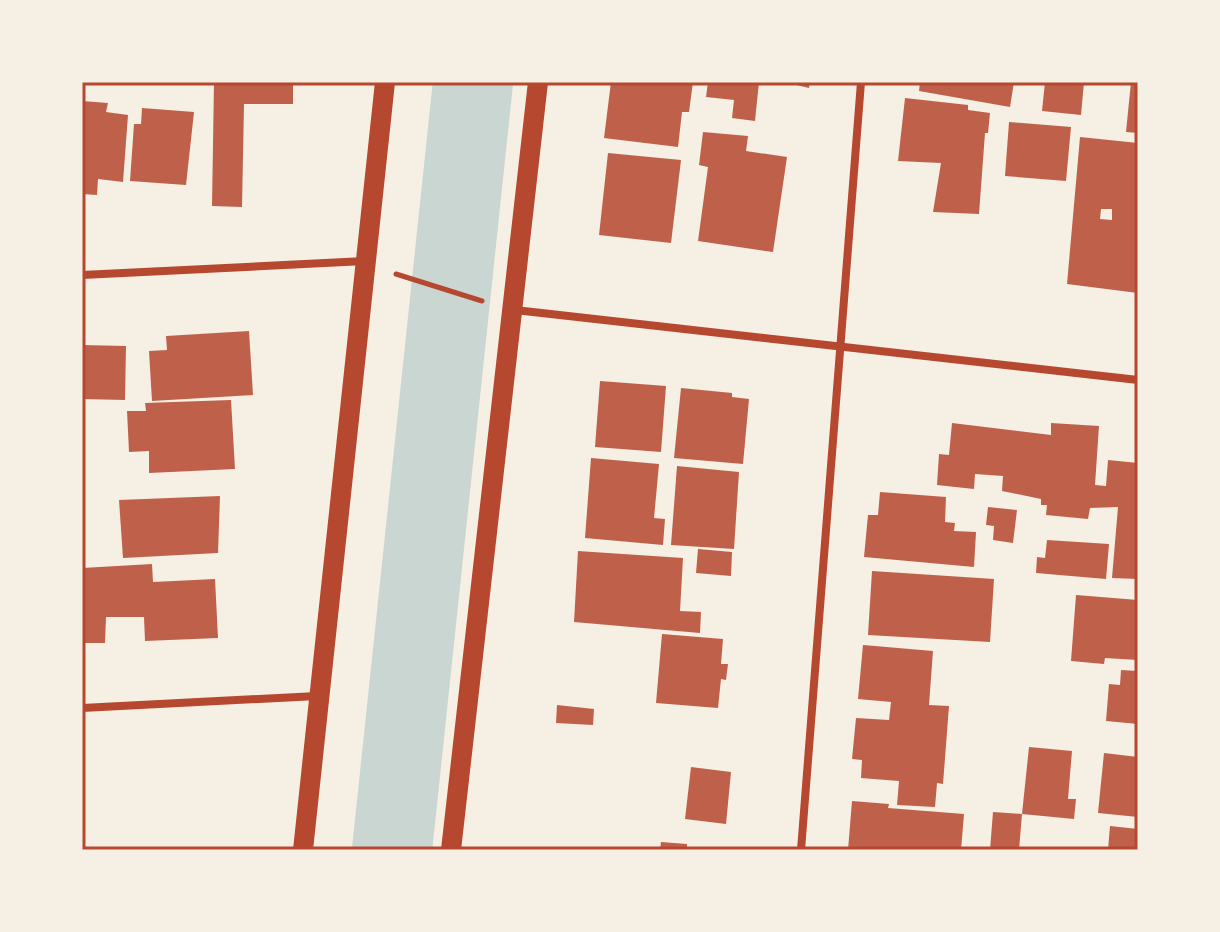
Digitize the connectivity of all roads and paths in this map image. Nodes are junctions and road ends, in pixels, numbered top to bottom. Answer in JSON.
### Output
{"nodes":[{"id":1,"x":385,"y":82,"type":"edge"},
{"id":2,"x":538,"y":82,"type":"edge"},
{"id":3,"x":861,"y":82,"type":"edge"},
{"id":4,"x":376,"y":266,"type":"junction"},
{"id":5,"x":82,"y":275,"type":"edge"},
{"id":6,"x":472,"y":297,"type":"dead end"},
{"id":7,"x":512,"y":310,"type":"junction"},
{"id":8,"x":840,"y":346,"type":"junction"},
{"id":9,"x":1138,"y":380,"type":"edge"},
{"id":10,"x":320,"y":696,"type":"junction"},
{"id":11,"x":82,"y":708,"type":"edge"},
{"id":12,"x":303,"y":850,"type":"edge"},
{"id":13,"x":451,"y":850,"type":"edge"},
{"id":14,"x":801,"y":850,"type":"edge"}],
"edges":[{"from":1,"to":4,"type":"main road"},
{"from":2,"to":7,"type":"main road"},
{"from":3,"to":8,"type":"street"},
{"from":4,"to":5,"type":"street"},
{"from":4,"to":6,"type":"path"},
{"from":4,"to":10,"type":"main road"},
{"from":7,"to":8,"type":"street"},
{"from":7,"to":13,"type":"main road"},
{"from":8,"to":9,"type":"street"},
{"from":8,"to":14,"type":"street"},
{"from":10,"to":11,"type":"street"},
{"from":10,"to":12,"type":"main road"}]}
